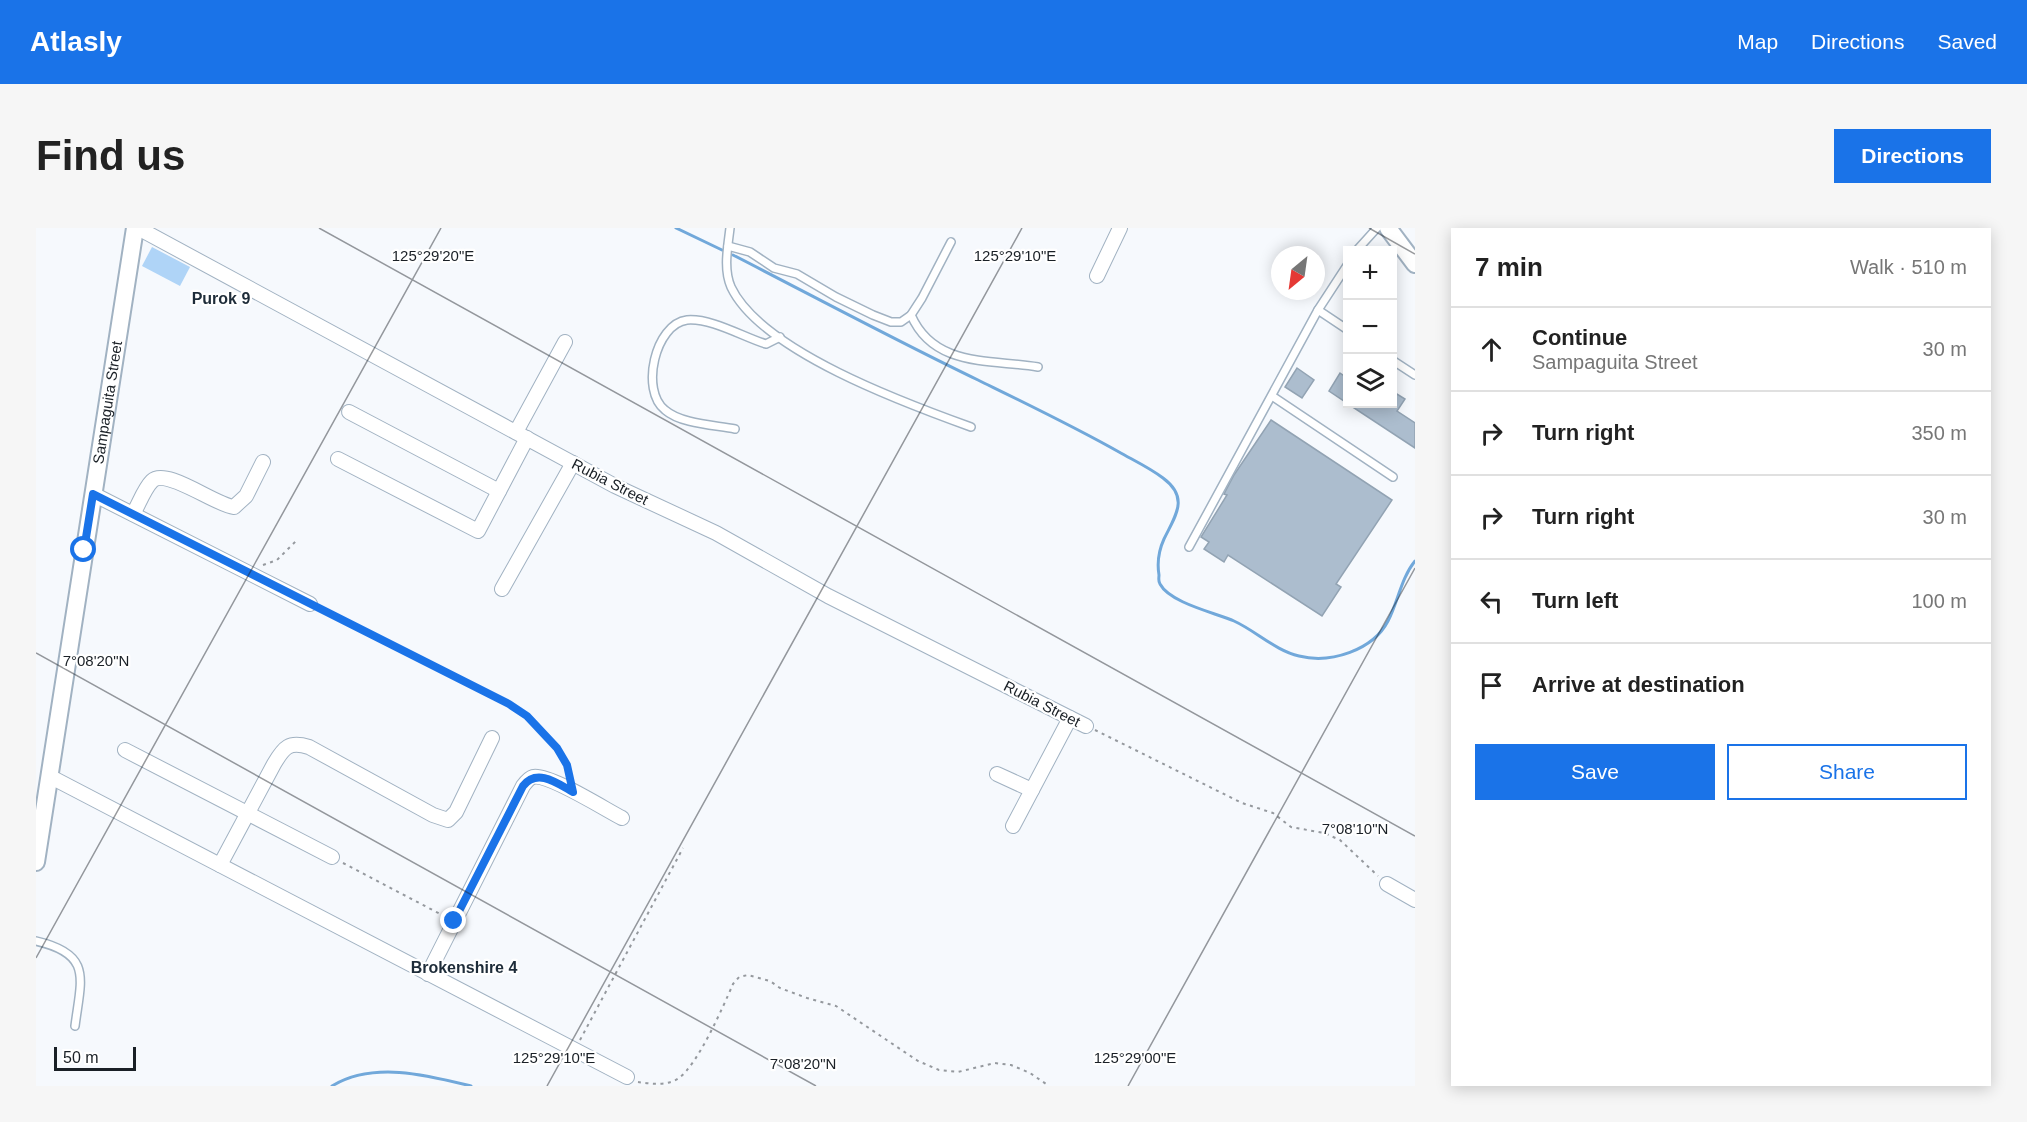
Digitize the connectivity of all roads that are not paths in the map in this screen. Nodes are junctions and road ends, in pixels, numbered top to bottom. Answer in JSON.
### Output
{"nodes":[{"id":1,"x":136,"y":228,"type":"edge"},
{"id":2,"x":730,"y":228,"type":"edge"},
{"id":3,"x":1120,"y":228,"type":"edge"},
{"id":4,"x":1377,"y":228,"type":"edge"},
{"id":5,"x":1388,"y":228,"type":"edge"},
{"id":6,"x":951,"y":242,"type":"dead end"},
{"id":7,"x":728,"y":246,"type":"junction"},
{"id":8,"x":1361,"y":246,"type":"edge"},
{"id":9,"x":1415,"y":264,"type":"edge"},
{"id":10,"x":1343,"y":270,"type":"edge"},
{"id":11,"x":1097,"y":276,"type":"dead end"},
{"id":12,"x":1318,"y":310,"type":"junction"},
{"id":13,"x":911,"y":315,"type":"junction"},
{"id":14,"x":1343,"y":327,"type":"edge"},
{"id":15,"x":780,"y":337,"type":"junction"},
{"id":16,"x":565,"y":342,"type":"dead end"},
{"id":17,"x":1397,"y":363,"type":"edge"},
{"id":18,"x":1038,"y":367,"type":"dead end"},
{"id":19,"x":1415,"y":375,"type":"edge"},
{"id":20,"x":1272,"y":396,"type":"junction"},
{"id":21,"x":349,"y":412,"type":"dead end"},
{"id":22,"x":971,"y":427,"type":"dead end"},
{"id":23,"x":735,"y":429,"type":"dead end"},
{"id":24,"x":522,"y":435,"type":"junction"},
{"id":25,"x":338,"y":459,"type":"dead end"},
{"id":26,"x":263,"y":462,"type":"dead end"},
{"id":27,"x":573,"y":463,"type":"junction"},
{"id":28,"x":1393,"y":477,"type":"dead end"},
{"id":29,"x":499,"y":491,"type":"junction"},
{"id":30,"x":93,"y":494,"type":"junction"},
{"id":31,"x":133,"y":514,"type":"junction"},
{"id":32,"x":1189,"y":548,"type":"dead end"},
{"id":33,"x":502,"y":589,"type":"dead end"},
{"id":34,"x":310,"y":604,"type":"road end"},
{"id":35,"x":1070,"y":718,"type":"junction"},
{"id":36,"x":1086,"y":726,"type":"road end"},
{"id":37,"x":492,"y":738,"type":"dead end"},
{"id":38,"x":125,"y":750,"type":"dead end"},
{"id":39,"x":997,"y":774,"type":"dead end"},
{"id":40,"x":49,"y":776,"type":"junction"},
{"id":41,"x":1032,"y":790,"type":"junction"},
{"id":42,"x":40,"y":806,"type":"edge"},
{"id":43,"x":247,"y":813,"type":"junction"},
{"id":44,"x":622,"y":818,"type":"dead end"},
{"id":45,"x":1013,"y":826,"type":"dead end"},
{"id":46,"x":332,"y":857,"type":"road end"},
{"id":47,"x":36,"y":862,"type":"edge"},
{"id":48,"x":219,"y":865,"type":"junction"},
{"id":49,"x":1388,"y":884,"type":"road end"},
{"id":50,"x":1415,"y":900,"type":"edge"},
{"id":51,"x":36,"y":941,"type":"edge"},
{"id":52,"x":428,"y":974,"type":"junction"},
{"id":53,"x":75,"y":1026,"type":"dead end"},
{"id":54,"x":627,"y":1077,"type":"road end"}],
"edges":[{"from":1,"to":24,"type":"street","name":"Rubia Street"},
{"from":1,"to":30,"type":"street","name":"Sampaguita Street"},
{"from":2,"to":7,"type":"lane"},
{"from":3,"to":11,"type":"street"},
{"from":4,"to":8,"type":"lane"},
{"from":5,"to":9,"type":"street"},
{"from":6,"to":13,"type":"lane"},
{"from":7,"to":13,"type":"lane"},
{"from":7,"to":15,"type":"lane"},
{"from":10,"to":12,"type":"lane"},
{"from":12,"to":14,"type":"lane"},
{"from":12,"to":20,"type":"lane"},
{"from":13,"to":18,"type":"lane"},
{"from":15,"to":22,"type":"lane"},
{"from":15,"to":23,"type":"lane"},
{"from":16,"to":24,"type":"street"},
{"from":17,"to":19,"type":"lane"},
{"from":20,"to":28,"type":"lane"},
{"from":20,"to":32,"type":"lane"},
{"from":21,"to":29,"type":"street"},
{"from":24,"to":27,"type":"street","name":"Rubia Street"},
{"from":24,"to":29,"type":"street"},
{"from":25,"to":29,"type":"street"},
{"from":26,"to":31,"type":"street"},
{"from":27,"to":33,"type":"street"},
{"from":27,"to":35,"type":"street","name":"Rubia Street"},
{"from":30,"to":31,"type":"street"},
{"from":30,"to":40,"type":"street","name":"Sampaguita Street"},
{"from":31,"to":34,"type":"street"},
{"from":35,"to":36,"type":"street","name":"Rubia Street"},
{"from":35,"to":41,"type":"street"},
{"from":37,"to":43,"type":"street"},
{"from":38,"to":43,"type":"street"},
{"from":39,"to":41,"type":"street"},
{"from":40,"to":42,"type":"street","name":"Sampaguita Street"},
{"from":40,"to":48,"type":"street"},
{"from":41,"to":45,"type":"street"},
{"from":42,"to":47,"type":"street","name":"Sampaguita Street"},
{"from":43,"to":46,"type":"street"},
{"from":43,"to":48,"type":"street"},
{"from":44,"to":52,"type":"street"},
{"from":48,"to":52,"type":"street"},
{"from":49,"to":50,"type":"street"},
{"from":51,"to":53,"type":"lane"},
{"from":52,"to":54,"type":"street"}]}
